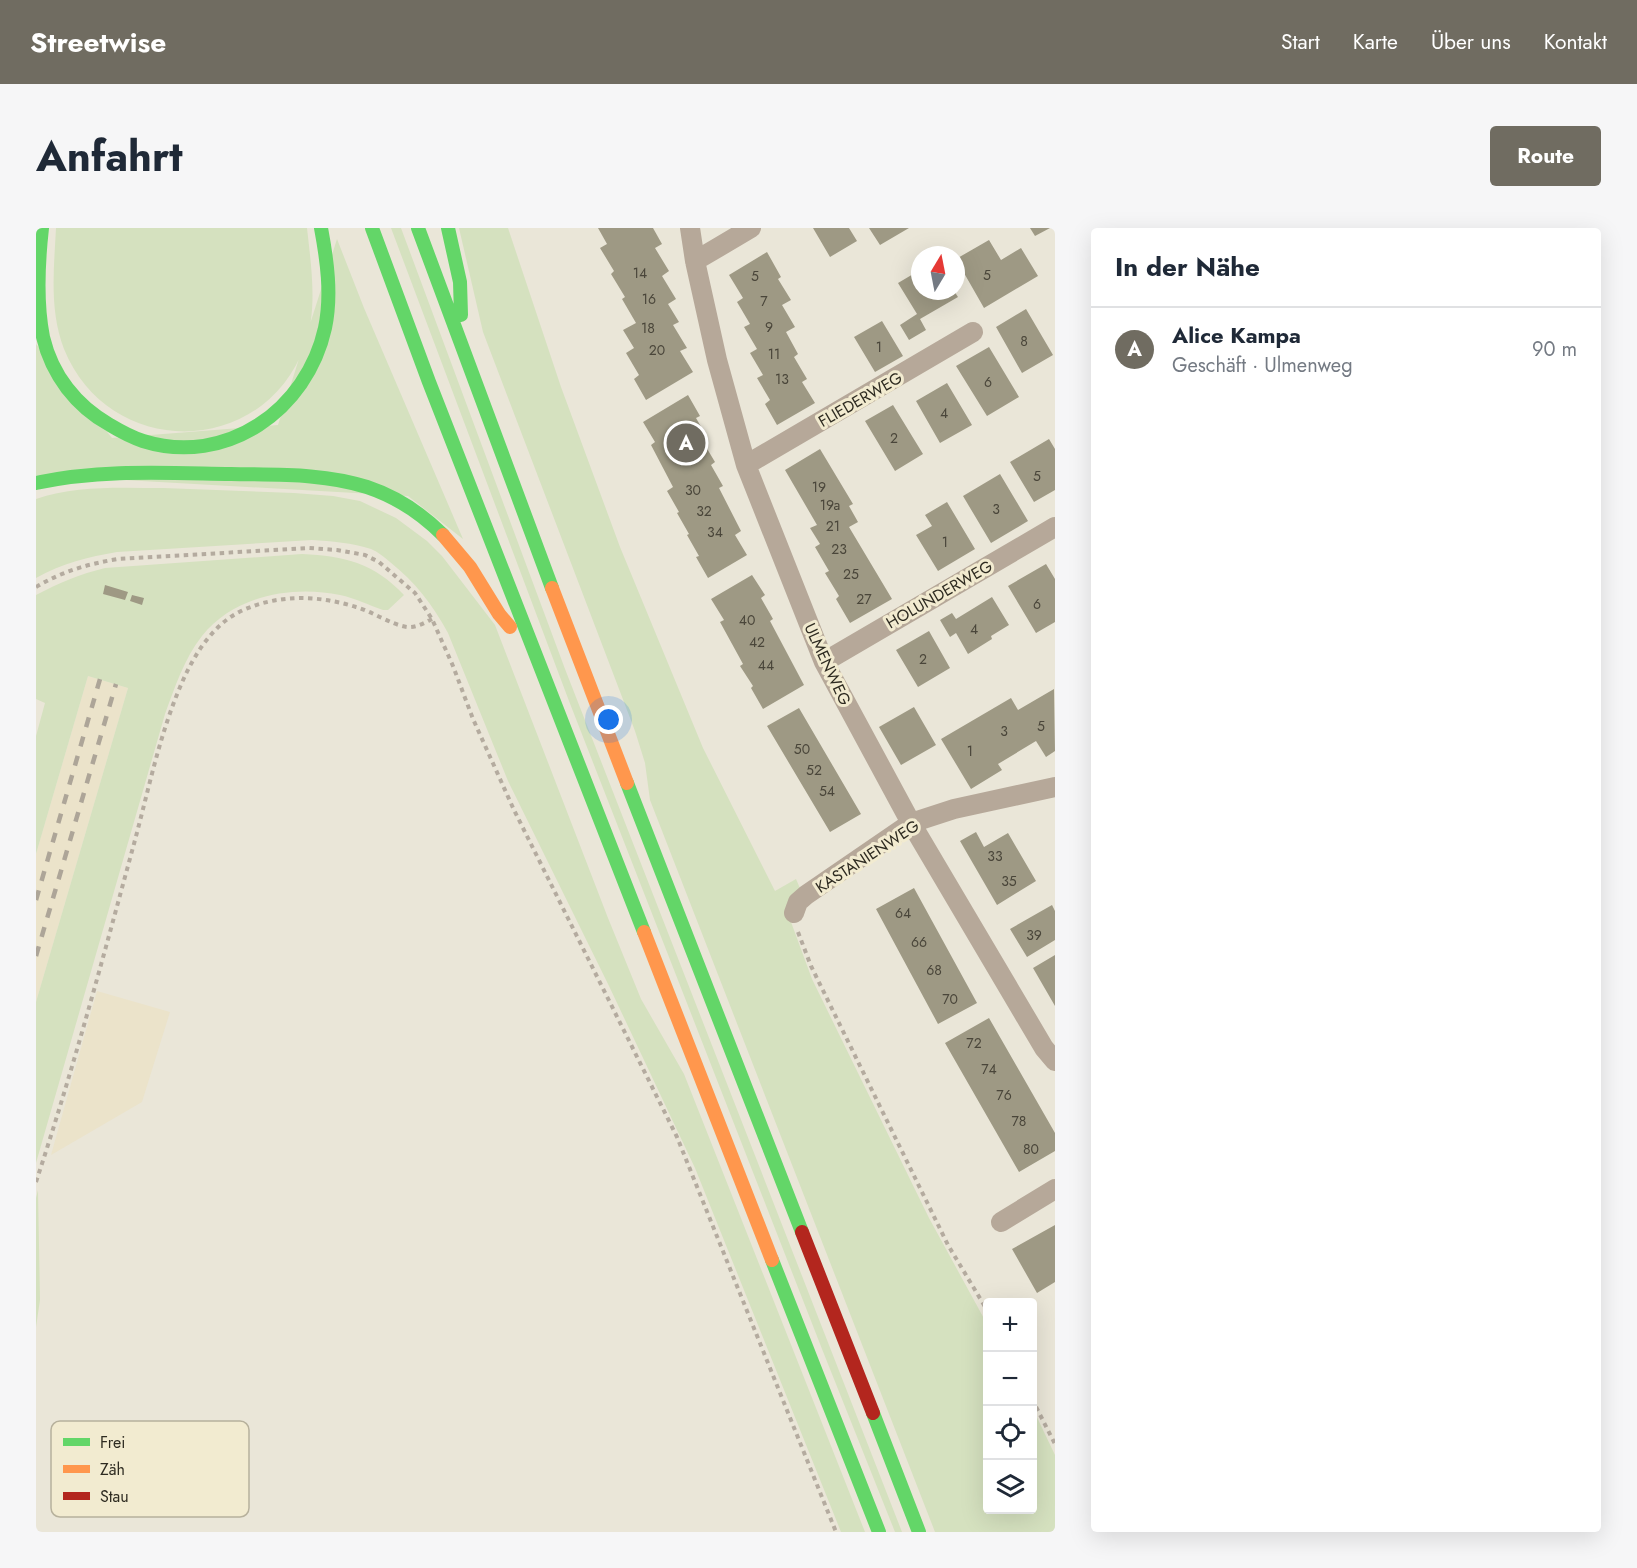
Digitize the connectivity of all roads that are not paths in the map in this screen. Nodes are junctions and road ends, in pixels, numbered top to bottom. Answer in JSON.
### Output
{"nodes":[{"id":1,"x":42,"y":228,"type":"edge"},
{"id":2,"x":321,"y":228,"type":"edge"},
{"id":3,"x":372,"y":228,"type":"edge"},
{"id":4,"x":418,"y":228,"type":"edge"},
{"id":5,"x":448,"y":228,"type":"edge"},
{"id":6,"x":690,"y":228,"type":"edge"},
{"id":7,"x":751,"y":228,"type":"edge"},
{"id":8,"x":695,"y":261,"type":"junction"},
{"id":9,"x":973,"y":332,"type":"dead end"},
{"id":10,"x":462,"y":350,"type":"junction"},
{"id":11,"x":747,"y":465,"type":"junction"},
{"id":12,"x":36,"y":483,"type":"edge"},
{"id":13,"x":1055,"y":527,"type":"edge"},
{"id":14,"x":532,"y":644,"type":"junction"},
{"id":15,"x":824,"y":662,"type":"junction"},
{"id":16,"x":1055,"y":787,"type":"edge"},
{"id":17,"x":911,"y":823,"type":"junction"},
{"id":18,"x":794,"y":913,"type":"road end"},
{"id":19,"x":1055,"y":1061,"type":"edge"},
{"id":20,"x":1055,"y":1189,"type":"edge"},
{"id":21,"x":1001,"y":1222,"type":"dead end"},
{"id":22,"x":879,"y":1532,"type":"edge"},
{"id":23,"x":920,"y":1532,"type":"edge"}],
"edges":[{"from":1,"to":2,"type":"highway"},
{"from":3,"to":14,"type":"highway"},
{"from":4,"to":10,"type":"highway"},
{"from":5,"to":10,"type":"highway"},
{"from":6,"to":8,"type":"street","name":"ULMENWEG"},
{"from":7,"to":8,"type":"street"},
{"from":8,"to":11,"type":"street","name":"ULMENWEG"},
{"from":9,"to":11,"type":"street","name":"FLIEDERWEG"},
{"from":10,"to":23,"type":"highway"},
{"from":11,"to":15,"type":"street","name":"ULMENWEG"},
{"from":12,"to":14,"type":"highway"},
{"from":13,"to":15,"type":"street","name":"HOLUNDERWEG"},
{"from":14,"to":22,"type":"highway"},
{"from":15,"to":17,"type":"street","name":"ULMENWEG"},
{"from":16,"to":17,"type":"street","name":"KASTANIENWEG"},
{"from":17,"to":18,"type":"street","name":"KASTANIENWEG"},
{"from":17,"to":19,"type":"street","name":"ULMENWEG"},
{"from":20,"to":21,"type":"street"}]}
